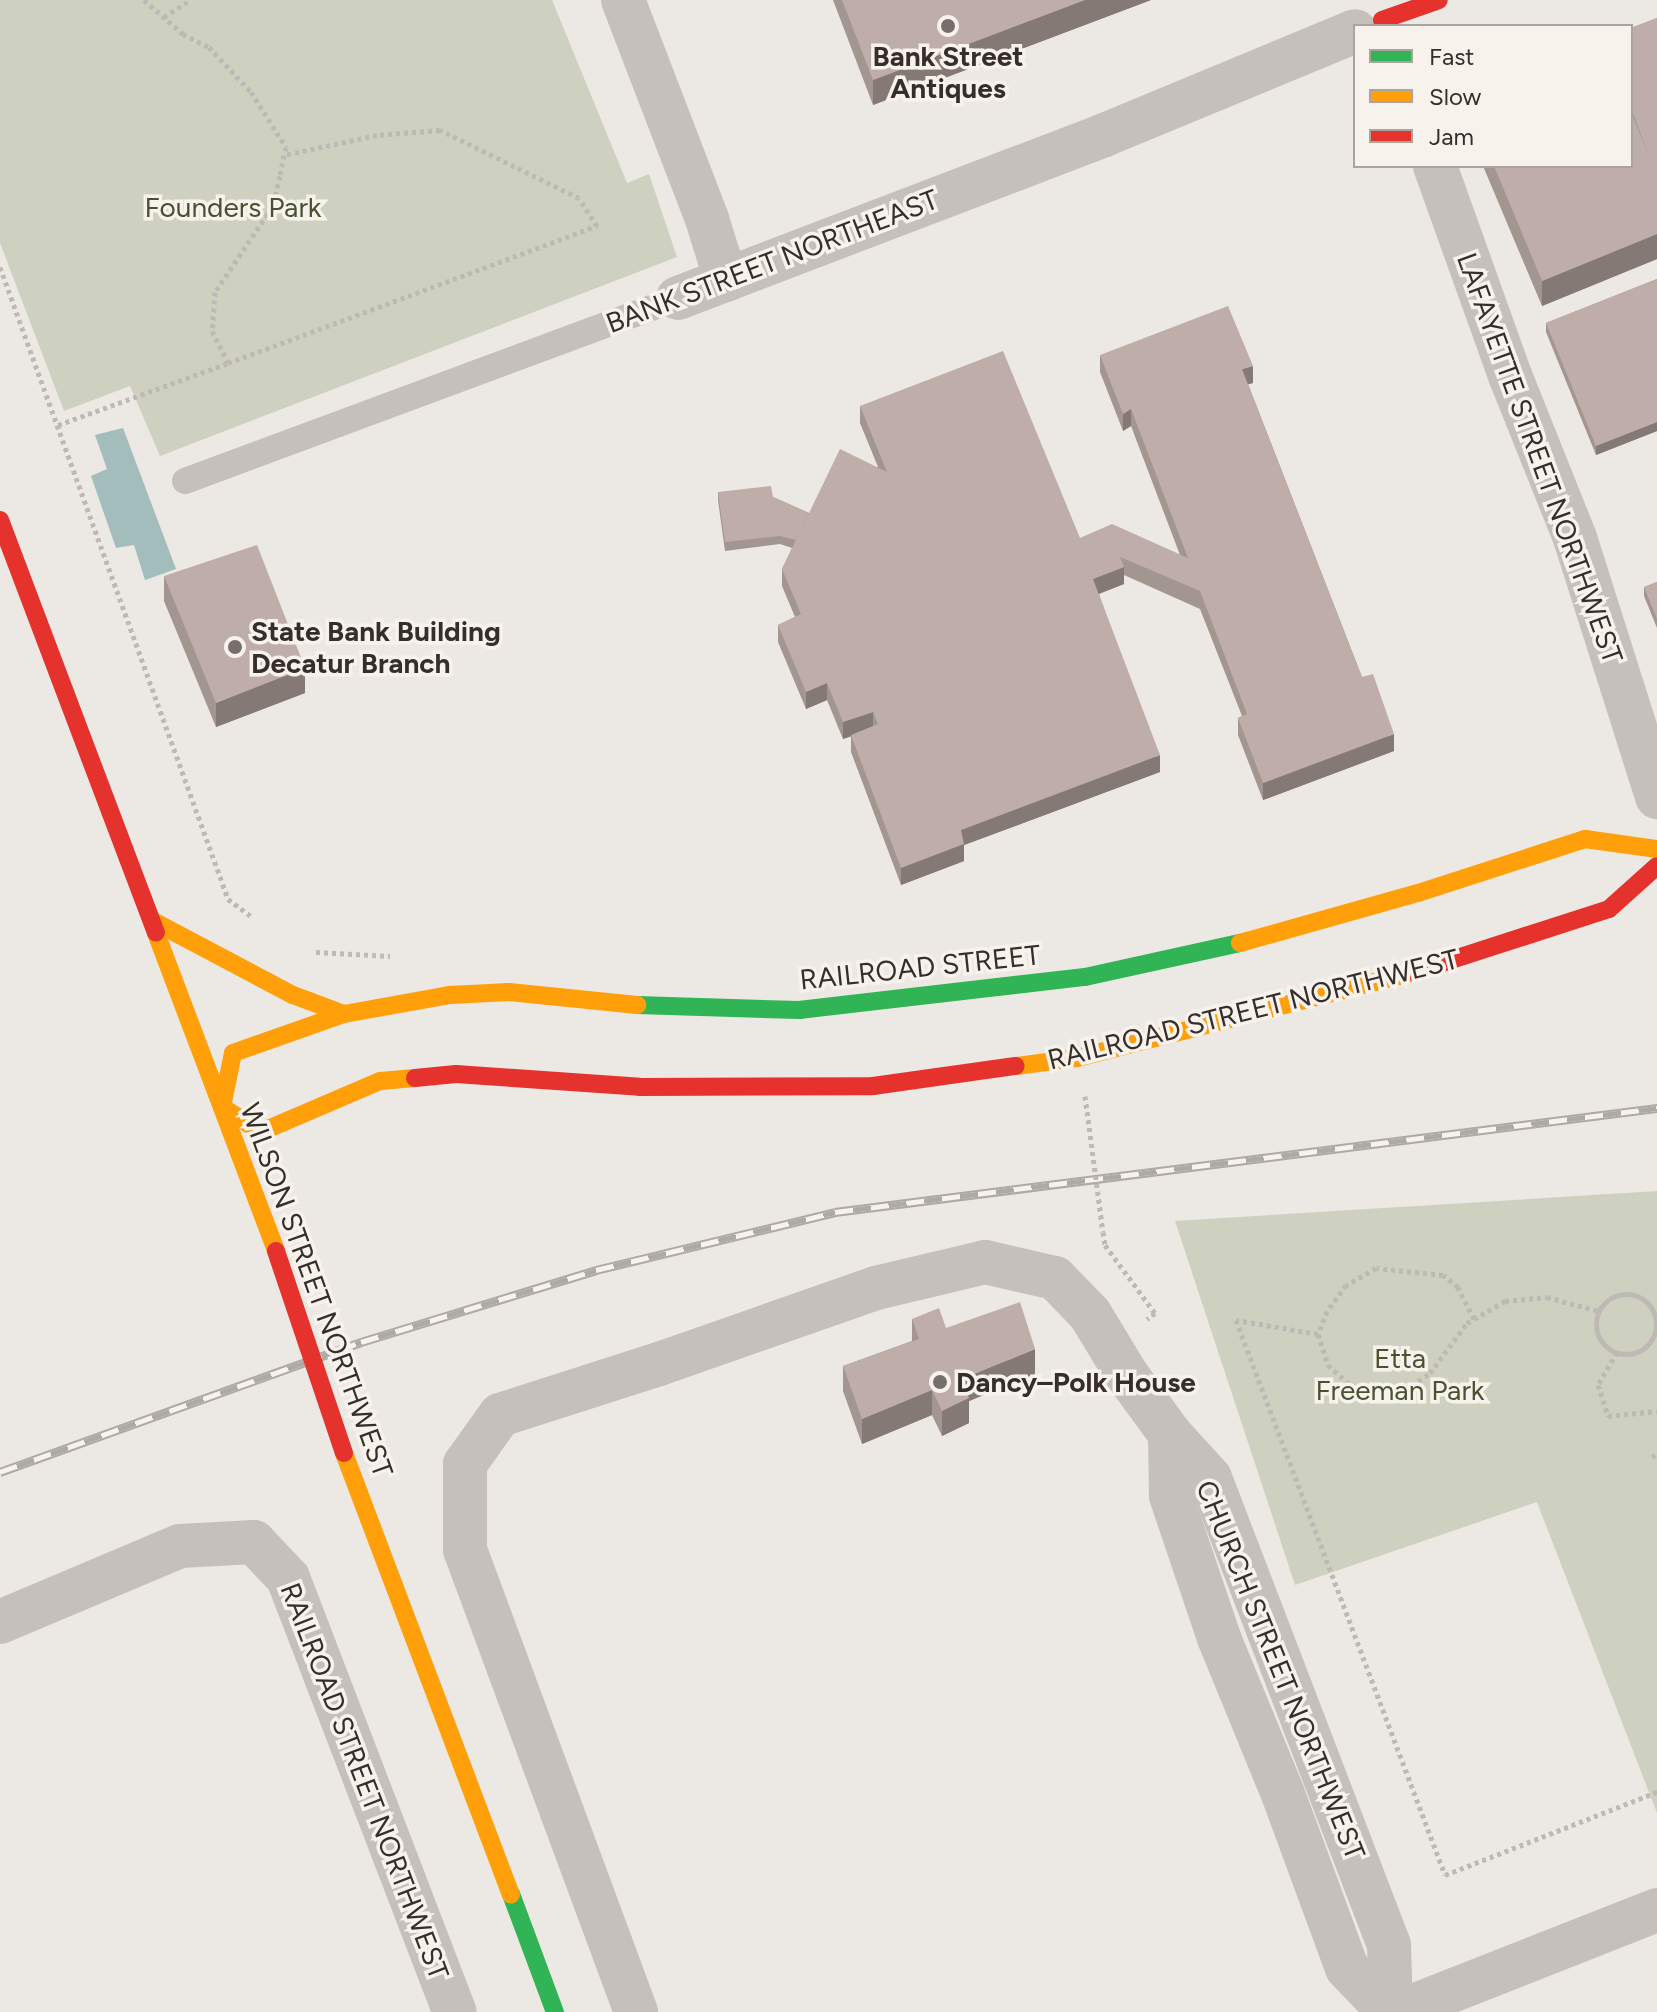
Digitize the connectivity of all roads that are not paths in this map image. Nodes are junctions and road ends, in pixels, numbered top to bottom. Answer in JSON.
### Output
{"nodes":[{"id":1,"x":623,"y":0,"type":"edge"},
{"id":2,"x":1439,"y":0,"type":"edge"},
{"id":3,"x":1373,"y":21,"type":"edge"},
{"id":4,"x":1353,"y":29,"type":"edge"},
{"id":5,"x":1436,"y":168,"type":"edge"},
{"id":6,"x":726,"y":280,"type":"junction"},
{"id":7,"x":678,"y":298,"type":"joint"},
{"id":8,"x":185,"y":481,"type":"dead end"},
{"id":9,"x":0,"y":520,"type":"edge"},
{"id":10,"x":13,"y":592,"type":"edge"},
{"id":11,"x":1657,"y":797,"type":"edge"},
{"id":12,"x":1657,"y":849,"type":"edge"},
{"id":13,"x":1657,"y":866,"type":"edge"},
{"id":14,"x":153,"y":921,"type":"junction"},
{"id":15,"x":344,"y":1014,"type":"junction"},
{"id":16,"x":222,"y":1107,"type":"junction"},
{"id":17,"x":0,"y":1622,"type":"edge"},
{"id":18,"x":1657,"y":1910,"type":"edge"},
{"id":19,"x":455,"y":2012,"type":"edge"},
{"id":20,"x":555,"y":2012,"type":"edge"},
{"id":21,"x":636,"y":2012,"type":"edge"},
{"id":22,"x":1390,"y":2012,"type":"edge"},
{"id":23,"x":1398,"y":2012,"type":"edge"}],
"edges":[{"from":1,"to":6,"type":"street"},
{"from":2,"to":3,"type":"main road"},
{"from":4,"to":6,"type":"street","name":"BANK STREET NORTHEAST"},
{"from":5,"to":11,"type":"street","name":"LAFAYETTE STREET NORTHWEST"},
{"from":6,"to":7,"type":"street","name":"BANK STREET NORTHEAST"},
{"from":7,"to":8,"type":"lane","name":"BANK STREET NORTHEAST"},
{"from":9,"to":10,"type":"main road","name":"WILSON STREET NORTHWEST"},
{"from":10,"to":14,"type":"main road","name":"WILSON STREET NORTHWEST"},
{"from":12,"to":15,"type":"main road","name":"RAILROAD STREET"},
{"from":13,"to":16,"type":"main road","name":"RAILROAD STREET NORTHWEST"},
{"from":14,"to":15,"type":"main road"},
{"from":14,"to":16,"type":"main road","name":"WILSON STREET NORTHWEST"},
{"from":15,"to":16,"type":"main road","name":"RAILROAD STREET"},
{"from":16,"to":20,"type":"main road","name":"WILSON STREET NORTHWEST","bridge":true},
{"from":17,"to":19,"type":"street","name":"RAILROAD STREET NORTHWEST"},
{"from":18,"to":23,"type":"street"},
{"from":21,"to":22,"type":"street","name":"CHURCH STREET NORTHWEST"}]}
